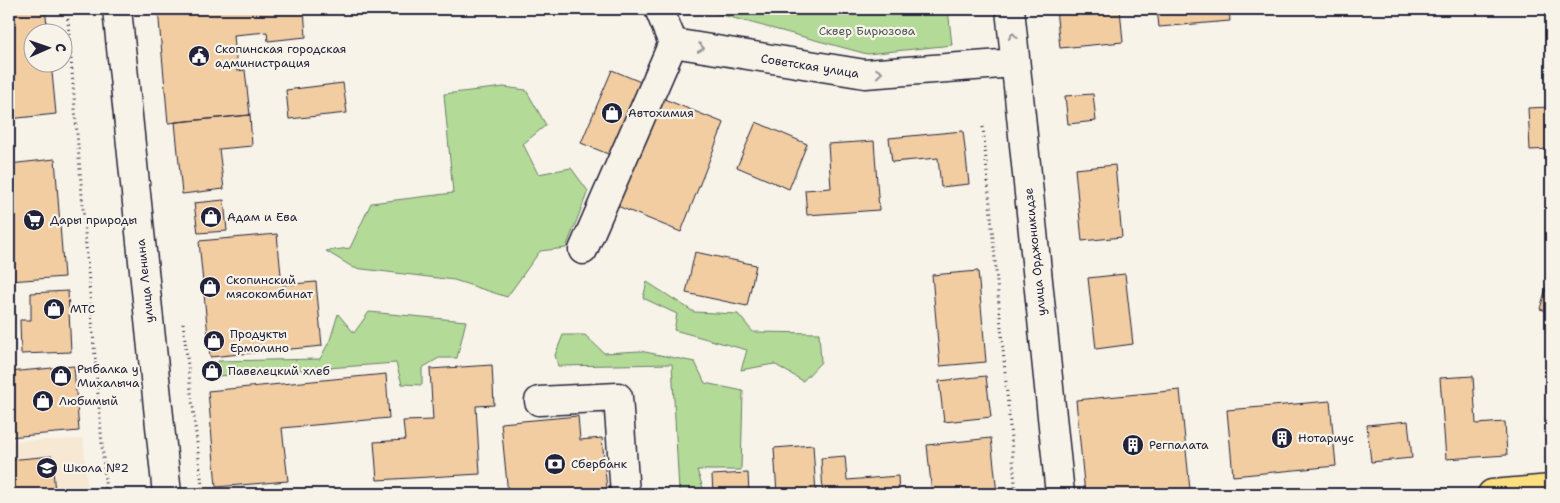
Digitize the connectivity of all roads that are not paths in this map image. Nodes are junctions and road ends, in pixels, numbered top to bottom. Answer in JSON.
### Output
{"nodes":[{"id":1,"x":116,"y":9,"type":"edge"},
{"id":2,"x":659,"y":9,"type":"edge"},
{"id":3,"x":1010,"y":9,"type":"edge"},
{"id":4,"x":673,"y":43,"type":"junction"},
{"id":5,"x":1015,"y":64,"type":"junction"},
{"id":6,"x":583,"y":250,"type":"dead end"},
{"id":7,"x":539,"y":401,"type":"dead end"},
{"id":8,"x":1551,"y":489,"type":"edge"},
{"id":9,"x":167,"y":494,"type":"edge"},
{"id":10,"x":625,"y":494,"type":"edge"},
{"id":11,"x":1060,"y":494,"type":"edge"},
{"id":12,"x":1492,"y":494,"type":"edge"}],
"edges":[{"from":1,"to":9,"type":"street","name":"улица Ленина"},
{"from":2,"to":4,"type":"street"},
{"from":5,"to":3,"type":"street","name":"улица Орджоникидзе","one_way":true},
{"from":4,"to":5,"type":"street","name":"Советская улица","one_way":true},
{"from":4,"to":6,"type":"street"},
{"from":5,"to":11,"type":"street","name":"улица Орджоникидзе"},
{"from":7,"to":10,"type":"street"},
{"from":8,"to":12,"type":"main road"}]}
